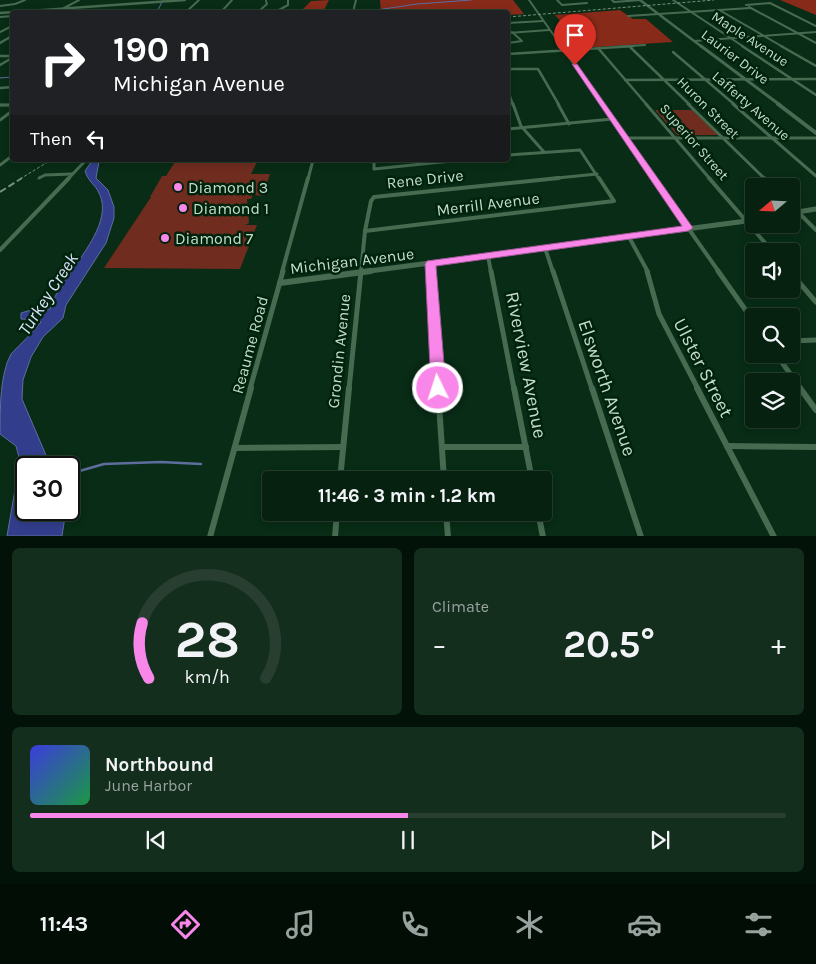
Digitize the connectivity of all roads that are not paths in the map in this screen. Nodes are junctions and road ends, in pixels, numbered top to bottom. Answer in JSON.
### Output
{"nodes":[{"id":1,"x":25,"y":0,"type":"edge"},
{"id":2,"x":79,"y":0,"type":"edge"},
{"id":3,"x":184,"y":0,"type":"edge"},
{"id":4,"x":199,"y":0,"type":"edge"},
{"id":5,"x":232,"y":0,"type":"edge"},
{"id":6,"x":266,"y":0,"type":"edge"},
{"id":7,"x":273,"y":0,"type":"edge"},
{"id":8,"x":288,"y":0,"type":"edge"},
{"id":9,"x":528,"y":0,"type":"edge"},
{"id":10,"x":557,"y":0,"type":"edge"},
{"id":11,"x":584,"y":0,"type":"edge"},
{"id":12,"x":640,"y":0,"type":"edge"},
{"id":13,"x":673,"y":0,"type":"edge"},
{"id":14,"x":171,"y":1,"type":"edge"},
{"id":15,"x":613,"y":1,"type":"edge"},
{"id":16,"x":0,"y":6,"type":"edge"},
{"id":17,"x":64,"y":8,"type":"junction"},
{"id":18,"x":750,"y":8,"type":"junction"},
{"id":19,"x":38,"y":10,"type":"edge"},
{"id":20,"x":60,"y":10,"type":"edge"},
{"id":21,"x":188,"y":10,"type":"edge"},
{"id":22,"x":223,"y":10,"type":"edge"},
{"id":23,"x":260,"y":10,"type":"edge"},
{"id":24,"x":281,"y":10,"type":"edge"},
{"id":25,"x":720,"y":10,"type":"junction"},
{"id":26,"x":690,"y":12,"type":"junction"},
{"id":27,"x":658,"y":14,"type":"junction"},
{"id":28,"x":628,"y":16,"type":"dead end"},
{"id":29,"x":543,"y":21,"type":"junction"},
{"id":30,"x":510,"y":23,"type":"edge"},
{"id":31,"x":816,"y":26,"type":"edge"},
{"id":32,"x":549,"y":30,"type":"junction"},
{"id":33,"x":512,"y":32,"type":"joint"},
{"id":34,"x":816,"y":32,"type":"edge"},
{"id":35,"x":798,"y":34,"type":"junction"},
{"id":36,"x":765,"y":36,"type":"junction"},
{"id":37,"x":730,"y":38,"type":"junction"},
{"id":38,"x":694,"y":41,"type":"junction"},
{"id":39,"x":510,"y":43,"type":"edge"},
{"id":40,"x":816,"y":43,"type":"edge"},
{"id":41,"x":645,"y":45,"type":"dead end"},
{"id":42,"x":629,"y":46,"type":"junction"},
{"id":43,"x":598,"y":48,"type":"junction"},
{"id":44,"x":564,"y":50,"type":"junction"},
{"id":45,"x":673,"y":52,"type":"dead end"},
{"id":46,"x":510,"y":54,"type":"edge"},
{"id":47,"x":816,"y":66,"type":"edge"},
{"id":48,"x":510,"y":69,"type":"edge"},
{"id":49,"x":664,"y":79,"type":"junction"},
{"id":50,"x":816,"y":79,"type":"edge"},
{"id":51,"x":625,"y":80,"type":"junction"},
{"id":52,"x":704,"y":80,"type":"junction"},
{"id":53,"x":745,"y":80,"type":"junction"},
{"id":54,"x":793,"y":80,"type":"junction"},
{"id":55,"x":816,"y":95,"type":"edge"},
{"id":56,"x":510,"y":96,"type":"edge"},
{"id":57,"x":612,"y":119,"type":"junction"},
{"id":58,"x":569,"y":124,"type":"junction"},
{"id":59,"x":524,"y":128,"type":"junction"},
{"id":60,"x":510,"y":130,"type":"edge"},
{"id":61,"x":816,"y":133,"type":"edge"},
{"id":62,"x":675,"y":137,"type":"junction"},
{"id":63,"x":626,"y":138,"type":"junction"},
{"id":64,"x":723,"y":138,"type":"junction"},
{"id":65,"x":772,"y":138,"type":"junction"},
{"id":66,"x":816,"y":138,"type":"edge"},
{"id":67,"x":544,"y":152,"type":"junction"},
{"id":68,"x":510,"y":155,"type":"edge"},
{"id":69,"x":84,"y":162,"type":"edge"},
{"id":70,"x":312,"y":162,"type":"edge"},
{"id":71,"x":374,"y":162,"type":"edge"},
{"id":72,"x":442,"y":162,"type":"edge"},
{"id":73,"x":72,"y":174,"type":"junction"},
{"id":74,"x":597,"y":174,"type":"junction"},
{"id":75,"x":816,"y":176,"type":"edge"},
{"id":76,"x":39,"y":178,"type":"dead end"},
{"id":77,"x":764,"y":178,"type":"edge"},
{"id":78,"x":374,"y":197,"type":"joint"},
{"id":79,"x":816,"y":209,"type":"edge"},
{"id":80,"x":800,"y":212,"type":"edge"},
{"id":81,"x":800,"y":214,"type":"edge"},
{"id":82,"x":745,"y":219,"type":"edge"},
{"id":83,"x":745,"y":221,"type":"edge"},
{"id":84,"x":688,"y":228,"type":"junction"},
{"id":85,"x":816,"y":230,"type":"edge"},
{"id":86,"x":365,"y":231,"type":"junction"},
{"id":87,"x":757,"y":233,"type":"edge"},
{"id":88,"x":629,"y":237,"type":"junction"},
{"id":89,"x":765,"y":243,"type":"edge"},
{"id":90,"x":545,"y":248,"type":"junction"},
{"id":91,"x":0,"y":250,"type":"edge"},
{"id":92,"x":488,"y":256,"type":"junction"},
{"id":93,"x":430,"y":264,"type":"junction"},
{"id":94,"x":361,"y":272,"type":"junction"},
{"id":95,"x":280,"y":283,"type":"junction"},
{"id":96,"x":800,"y":283,"type":"edge"},
{"id":97,"x":816,"y":302,"type":"edge"},
{"id":98,"x":745,"y":309,"type":"edge"},
{"id":99,"x":816,"y":340,"type":"edge"},
{"id":100,"x":800,"y":341,"type":"edge"},
{"id":101,"x":782,"y":363,"type":"edge"},
{"id":102,"x":816,"y":410,"type":"edge"},
{"id":103,"x":727,"y":446,"type":"junction"},
{"id":104,"x":816,"y":446,"type":"edge"},
{"id":105,"x":343,"y":447,"type":"junction"},
{"id":106,"x":442,"y":447,"type":"junction"},
{"id":107,"x":526,"y":447,"type":"junction"},
{"id":108,"x":235,"y":448,"type":"junction"},
{"id":109,"x":341,"y":471,"type":"edge"},
{"id":110,"x":443,"y":471,"type":"edge"},
{"id":111,"x":530,"y":471,"type":"edge"},
{"id":112,"x":336,"y":521,"type":"edge"},
{"id":113,"x":447,"y":521,"type":"edge"},
{"id":114,"x":540,"y":521,"type":"edge"},
{"id":115,"x":210,"y":536,"type":"edge"},
{"id":116,"x":335,"y":536,"type":"edge"},
{"id":117,"x":448,"y":536,"type":"edge"},
{"id":118,"x":543,"y":536,"type":"edge"},
{"id":119,"x":641,"y":536,"type":"edge"},
{"id":120,"x":774,"y":536,"type":"edge"}],
"edges":[{"from":1,"to":16,"type":"street"},
{"from":2,"to":17,"type":"street"},
{"from":3,"to":14,"type":"street"},
{"from":4,"to":21,"type":"street"},
{"from":5,"to":22,"type":"street"},
{"from":6,"to":7,"type":"street"},
{"from":6,"to":23,"type":"street"},
{"from":8,"to":24,"type":"street"},
{"from":9,"to":29,"type":"street"},
{"from":10,"to":11,"type":"street"},
{"from":12,"to":15,"type":"street"},
{"from":12,"to":27,"type":"street","name":"Laurier Drive"},
{"from":13,"to":26,"type":"street","name":"Maple Avenue"},
{"from":14,"to":17,"type":"street"},
{"from":17,"to":19,"type":"street"},
{"from":17,"to":20,"type":"street"},
{"from":18,"to":25,"type":"street"},
{"from":18,"to":31,"type":"street"},
{"from":18,"to":35,"type":"street"},
{"from":25,"to":26,"type":"street"},
{"from":25,"to":36,"type":"street"},
{"from":26,"to":27,"type":"street"},
{"from":26,"to":37,"type":"street","name":"Maple Avenue"},
{"from":27,"to":28,"type":"street"},
{"from":27,"to":38,"type":"street","name":"Laurier Drive"},
{"from":29,"to":30,"type":"street"},
{"from":29,"to":32,"type":"street"},
{"from":32,"to":33,"type":"street"},
{"from":32,"to":44,"type":"street"},
{"from":33,"to":39,"type":"street"},
{"from":34,"to":35,"type":"street"},
{"from":35,"to":36,"type":"street"},
{"from":35,"to":40,"type":"street"},
{"from":36,"to":37,"type":"street"},
{"from":36,"to":47,"type":"street"},
{"from":37,"to":38,"type":"street"},
{"from":37,"to":54,"type":"street","name":"Maple Avenue"},
{"from":38,"to":53,"type":"street","name":"Laurier Drive"},
{"from":41,"to":42,"type":"street"},
{"from":42,"to":43,"type":"street"},
{"from":42,"to":49,"type":"street","name":"Huron Street"},
{"from":43,"to":44,"type":"street"},
{"from":43,"to":51,"type":"street","name":"Superior Street"},
{"from":44,"to":46,"type":"street"},
{"from":44,"to":57,"type":"street"},
{"from":45,"to":52,"type":"street","name":"Lafferty Avenue"},
{"from":48,"to":58,"type":"street"},
{"from":49,"to":51,"type":"street"},
{"from":49,"to":52,"type":"street"},
{"from":49,"to":64,"type":"street","name":"Huron Street"},
{"from":50,"to":54,"type":"street"},
{"from":51,"to":62,"type":"street","name":"Superior Street"},
{"from":52,"to":53,"type":"street"},
{"from":52,"to":65,"type":"street","name":"Lafferty Avenue"},
{"from":53,"to":54,"type":"street"},
{"from":53,"to":61,"type":"street","name":"Laurier Drive"},
{"from":54,"to":55,"type":"street","name":"Maple Avenue"},
{"from":56,"to":59,"type":"street"},
{"from":57,"to":58,"type":"street"},
{"from":57,"to":63,"type":"street"},
{"from":58,"to":59,"type":"street"},
{"from":59,"to":60,"type":"street"},
{"from":59,"to":67,"type":"street"},
{"from":62,"to":63,"type":"street"},
{"from":62,"to":64,"type":"street"},
{"from":62,"to":82,"type":"street","name":"Superior Street"},
{"from":63,"to":84,"type":"street"},
{"from":64,"to":65,"type":"street"},
{"from":64,"to":77,"type":"street","name":"Huron Street"},
{"from":65,"to":66,"type":"street"},
{"from":65,"to":75,"type":"street","name":"Lafferty Avenue"},
{"from":67,"to":68,"type":"street"},
{"from":67,"to":74,"type":"street"},
{"from":69,"to":73,"type":"street"},
{"from":70,"to":95,"type":"street","name":"Reaume Road"},
{"from":71,"to":72,"type":"street"},
{"from":73,"to":76,"type":"street"},
{"from":73,"to":91,"type":"street"},
{"from":74,"to":78,"type":"street","name":"Rene Drive"},
{"from":74,"to":86,"type":"street","name":"Merrill Avenue"},
{"from":78,"to":86,"type":"street","name":"Grondin Avenue"},
{"from":79,"to":80,"type":"street"},
{"from":81,"to":85,"type":"street"},
{"from":83,"to":84,"type":"street","name":"Michigan Avenue"},
{"from":84,"to":88,"type":"street","name":"Michigan Avenue"},
{"from":84,"to":98,"type":"street"},
{"from":86,"to":94,"type":"street","name":"Grondin Avenue"},
{"from":87,"to":89,"type":"street","name":"Superior Street"},
{"from":88,"to":90,"type":"street","name":"Michigan Avenue"},
{"from":88,"to":103,"type":"street","name":"Ulster Street"},
{"from":90,"to":92,"type":"street","name":"Michigan Avenue"},
{"from":90,"to":119,"type":"street","name":"Elsworth Avenue"},
{"from":92,"to":93,"type":"street","name":"Michigan Avenue"},
{"from":92,"to":107,"type":"street","name":"Riverview Avenue"},
{"from":93,"to":94,"type":"street","name":"Michigan Avenue"},
{"from":93,"to":106,"type":"street"},
{"from":94,"to":95,"type":"street","name":"Michigan Avenue"},
{"from":94,"to":105,"type":"street","name":"Grondin Avenue"},
{"from":95,"to":108,"type":"street","name":"Reaume Road"},
{"from":96,"to":97,"type":"street"},
{"from":99,"to":100,"type":"street"},
{"from":101,"to":102,"type":"street"},
{"from":103,"to":104,"type":"street"},
{"from":103,"to":120,"type":"street","name":"Ulster Street"},
{"from":105,"to":108,"type":"street"},
{"from":105,"to":109,"type":"street","name":"Grondin Avenue"},
{"from":106,"to":107,"type":"street"},
{"from":106,"to":110,"type":"street"},
{"from":107,"to":111,"type":"street","name":"Riverview Avenue"},
{"from":108,"to":115,"type":"street","name":"Reaume Road"},
{"from":112,"to":116,"type":"street"},
{"from":113,"to":117,"type":"street"},
{"from":114,"to":118,"type":"street"}]}
